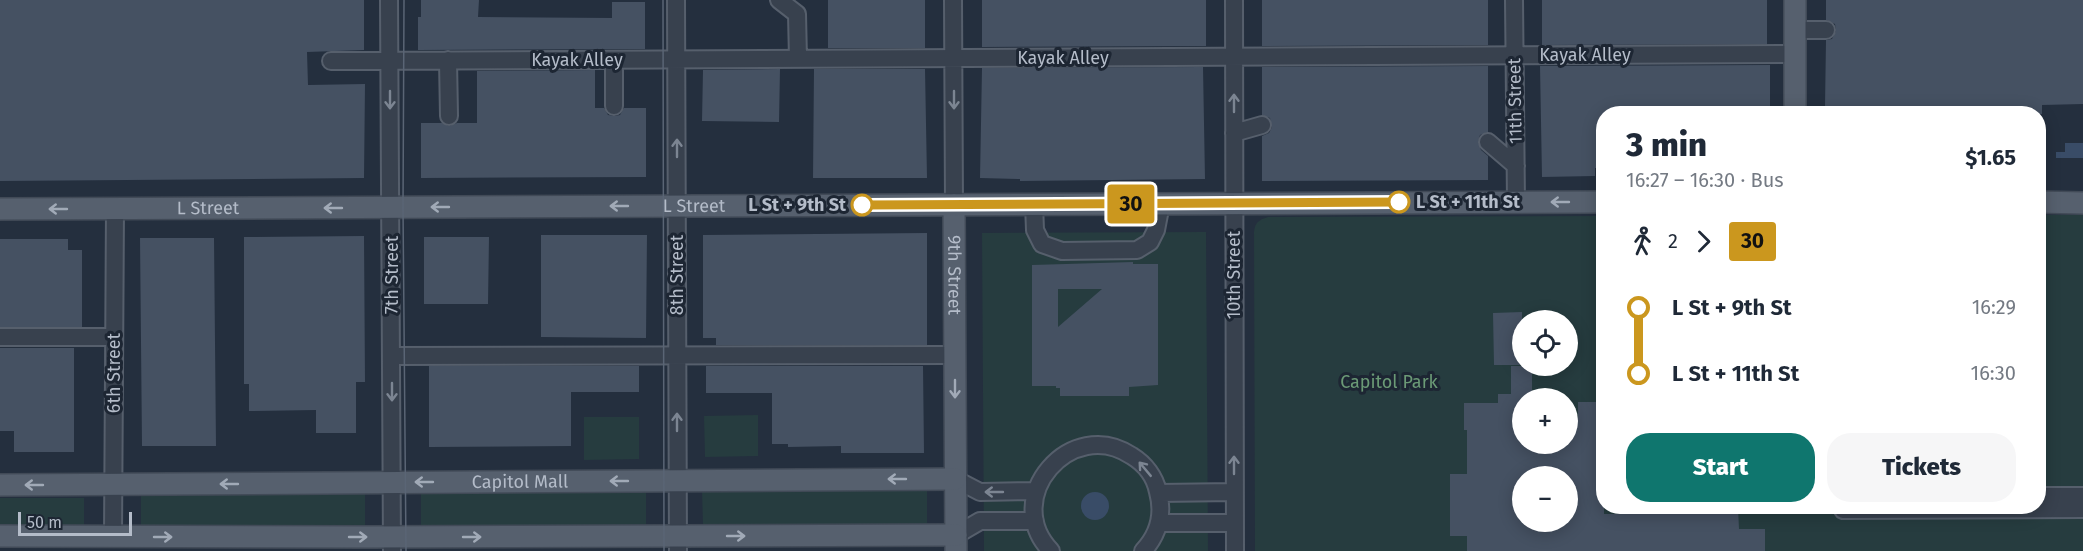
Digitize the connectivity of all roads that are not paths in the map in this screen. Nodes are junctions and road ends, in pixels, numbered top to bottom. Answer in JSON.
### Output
{"nodes":[{"id":1,"x":389,"y":0,"type":"edge"},
{"id":2,"x":676,"y":0,"type":"edge"},
{"id":3,"x":779,"y":0,"type":"edge"},
{"id":4,"x":953,"y":0,"type":"edge"},
{"id":5,"x":1234,"y":0,"type":"edge"},
{"id":6,"x":1514,"y":0,"type":"edge"},
{"id":7,"x":1795,"y":0,"type":"edge"},
{"id":8,"x":1795,"y":30,"type":"junction"},
{"id":9,"x":1826,"y":30,"type":"dead end"},
{"id":10,"x":1794,"y":54,"type":"junction"},
{"id":11,"x":1514,"y":56,"type":"junction"},
{"id":12,"x":1233,"y":57,"type":"junction"},
{"id":13,"x":953,"y":58,"type":"junction"},
{"id":14,"x":676,"y":59,"type":"junction"},
{"id":15,"x":798,"y":59,"type":"junction"},
{"id":16,"x":448,"y":60,"type":"junction"},
{"id":17,"x":614,"y":60,"type":"junction"},
{"id":18,"x":331,"y":61,"type":"dead end"},
{"id":19,"x":390,"y":61,"type":"junction"},
{"id":20,"x":614,"y":106,"type":"dead end"},
{"id":21,"x":1795,"y":106,"type":"edge"},
{"id":22,"x":449,"y":116,"type":"dead end"},
{"id":23,"x":1262,"y":125,"type":"dead end"},
{"id":24,"x":1234,"y":133,"type":"junction"},
{"id":25,"x":1488,"y":142,"type":"dead end"},
{"id":26,"x":1516,"y":166,"type":"junction"},
{"id":27,"x":1516,"y":202,"type":"junction"},
{"id":28,"x":1596,"y":202,"type":"edge"},
{"id":29,"x":2046,"y":202,"type":"edge"},
{"id":30,"x":1235,"y":203,"type":"junction"},
{"id":31,"x":2083,"y":203,"type":"edge"},
{"id":32,"x":1034,"y":204,"type":"junction"},
{"id":33,"x":1161,"y":204,"type":"junction"},
{"id":34,"x":954,"y":205,"type":"junction"},
{"id":35,"x":678,"y":206,"type":"junction"},
{"id":36,"x":391,"y":208,"type":"junction"},
{"id":37,"x":0,"y":209,"type":"edge"},
{"id":38,"x":115,"y":209,"type":"junction"},
{"id":39,"x":0,"y":337,"type":"edge"},
{"id":40,"x":114,"y":337,"type":"junction"},
{"id":41,"x":955,"y":355,"type":"junction"},
{"id":42,"x":392,"y":356,"type":"junction"},
{"id":43,"x":677,"y":356,"type":"junction"},
{"id":44,"x":956,"y":479,"type":"junction"},
{"id":45,"x":678,"y":481,"type":"junction"},
{"id":46,"x":393,"y":482,"type":"junction"},
{"id":47,"x":113,"y":484,"type":"junction"},
{"id":48,"x":0,"y":485,"type":"edge"},
{"id":49,"x":1036,"y":491,"type":"junction"},
{"id":50,"x":1234,"y":492,"type":"junction"},
{"id":51,"x":1159,"y":494,"type":"junction"},
{"id":52,"x":2046,"y":496,"type":"edge"},
{"id":53,"x":2083,"y":496,"type":"edge"},
{"id":54,"x":2083,"y":501,"type":"edge"},
{"id":55,"x":2046,"y":502,"type":"edge"},
{"id":56,"x":2046,"y":509,"type":"edge"},
{"id":57,"x":2083,"y":509,"type":"edge"},
{"id":58,"x":1035,"y":521,"type":"junction"},
{"id":59,"x":1160,"y":523,"type":"junction"},
{"id":60,"x":1235,"y":523,"type":"junction"},
{"id":61,"x":0,"y":536,"type":"edge"},
{"id":62,"x":113,"y":537,"type":"junction"},
{"id":63,"x":678,"y":543,"type":"edge"},
{"id":64,"x":956,"y":543,"type":"edge"},
{"id":65,"x":392,"y":544,"type":"edge"},
{"id":66,"x":1052,"y":551,"type":"edge"},
{"id":67,"x":1143,"y":551,"type":"edge"},
{"id":68,"x":1235,"y":551,"type":"edge"}],
"edges":[{"from":1,"to":19,"type":"street","name":"7th Street"},
{"from":2,"to":14,"type":"street","name":"8th Street"},
{"from":3,"to":15,"type":"street"},
{"from":4,"to":13,"type":"street","name":"9th Street"},
{"from":5,"to":12,"type":"street","name":"10th Street"},
{"from":6,"to":11,"type":"street","name":"11th Street"},
{"from":7,"to":8,"type":"main road"},
{"from":8,"to":9,"type":"street"},
{"from":8,"to":10,"type":"main road"},
{"from":10,"to":11,"type":"street","name":"Kayak Alley"},
{"from":10,"to":21,"type":"main road"},
{"from":11,"to":12,"type":"street","name":"Kayak Alley"},
{"from":11,"to":26,"type":"street","name":"11th Street"},
{"from":12,"to":13,"type":"street","name":"Kayak Alley"},
{"from":24,"to":12,"type":"street","name":"10th Street","one_way":true},
{"from":13,"to":15,"type":"street","name":"Kayak Alley"},
{"from":13,"to":34,"type":"street","name":"9th Street","one_way":true},
{"from":14,"to":15,"type":"street","name":"Kayak Alley"},
{"from":14,"to":17,"type":"street","name":"Kayak Alley"},
{"from":35,"to":14,"type":"street","name":"8th Street","one_way":true},
{"from":16,"to":17,"type":"street","name":"Kayak Alley"},
{"from":16,"to":19,"type":"street","name":"Kayak Alley"},
{"from":16,"to":22,"type":"street"},
{"from":17,"to":20,"type":"street"},
{"from":18,"to":19,"type":"street","name":"Kayak Alley"},
{"from":19,"to":36,"type":"street","name":"7th Street","one_way":true},
{"from":23,"to":24,"type":"street"},
{"from":24,"to":30,"type":"street","name":"10th Street"},
{"from":25,"to":26,"type":"street"},
{"from":26,"to":27,"type":"street","name":"11th Street"},
{"from":28,"to":27,"type":"main road","name":"L Street","one_way":true},
{"from":27,"to":30,"type":"main road","name":"L Street"},
{"from":29,"to":31,"type":"main road"},
{"from":30,"to":33,"type":"main road","name":"L Street"},
{"from":50,"to":30,"type":"street","name":"10th Street","one_way":true},
{"from":32,"to":33,"type":"main road","name":"L Street"},
{"from":32,"to":33,"type":"street"},
{"from":32,"to":34,"type":"main road","name":"L Street"},
{"from":34,"to":35,"type":"main road","name":"L Street"},
{"from":34,"to":41,"type":"main road","name":"9th Street"},
{"from":35,"to":36,"type":"main road","name":"L Street","one_way":true},
{"from":35,"to":43,"type":"street","name":"8th Street"},
{"from":36,"to":38,"type":"main road","name":"L Street","one_way":true},
{"from":36,"to":42,"type":"street","name":"7th Street"},
{"from":38,"to":37,"type":"main road","name":"L Street","one_way":true},
{"from":38,"to":40,"type":"street","name":"6th Street"},
{"from":39,"to":40,"type":"street"},
{"from":40,"to":47,"type":"street","name":"6th Street"},
{"from":41,"to":43,"type":"street"},
{"from":41,"to":44,"type":"main road","name":"9th Street","one_way":true},
{"from":42,"to":43,"type":"street"},
{"from":42,"to":46,"type":"street","name":"7th Street","one_way":true},
{"from":45,"to":43,"type":"street","name":"8th Street","one_way":true},
{"from":44,"to":45,"type":"main road","name":"Capitol Mall","one_way":true},
{"from":49,"to":44,"type":"street","name":"Capitol Mall","one_way":true},
{"from":44,"to":64,"type":"main road","name":"9th Street"},
{"from":45,"to":46,"type":"main road","name":"Capitol Mall","one_way":true},
{"from":45,"to":63,"type":"street","name":"8th Street"},
{"from":46,"to":47,"type":"main road","name":"Capitol Mall","one_way":true},
{"from":46,"to":65,"type":"street","name":"7th Street"},
{"from":47,"to":48,"type":"main road","name":"Capitol Mall","one_way":true},
{"from":47,"to":62,"type":"street","name":"6th Street"},
{"from":51,"to":49,"type":"street","one_way":true},
{"from":49,"to":58,"type":"street"},
{"from":50,"to":51,"type":"street"},
{"from":50,"to":60,"type":"street","name":"10th Street"},
{"from":51,"to":59,"type":"street"},
{"from":52,"to":53,"type":"street"},
{"from":54,"to":55,"type":"street"},
{"from":56,"to":57,"type":"street"},
{"from":58,"to":64,"type":"street"},
{"from":58,"to":66,"type":"street"},
{"from":59,"to":60,"type":"street"},
{"from":59,"to":67,"type":"street"},
{"from":60,"to":68,"type":"street","name":"10th Street"},
{"from":61,"to":62,"type":"main road"},
{"from":62,"to":65,"type":"main road","one_way":true},
{"from":63,"to":64,"type":"main road","one_way":true},
{"from":65,"to":63,"type":"main road","one_way":true}]}
